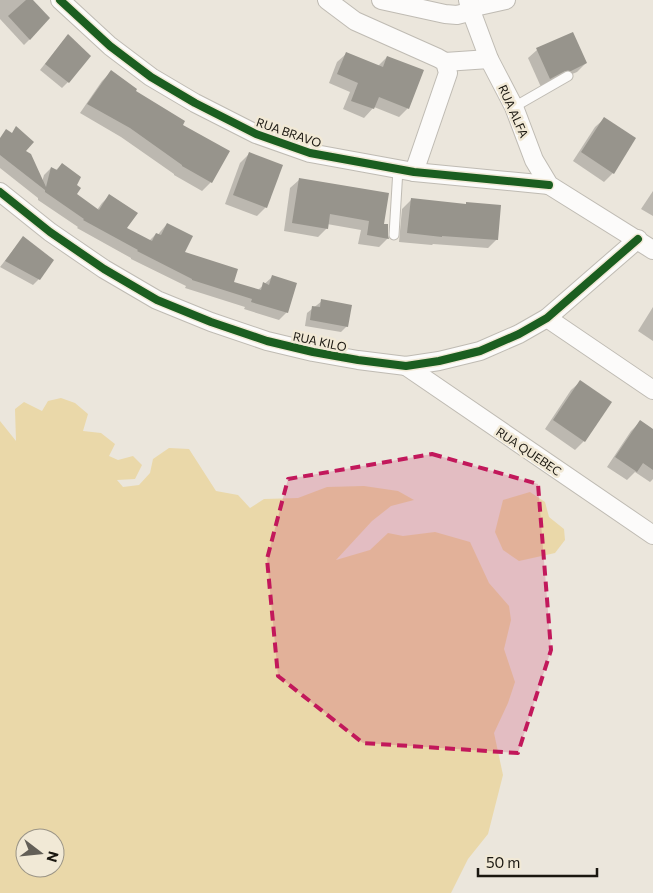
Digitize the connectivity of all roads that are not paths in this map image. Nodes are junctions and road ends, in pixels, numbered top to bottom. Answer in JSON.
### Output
{"nodes":[{"id":1,"x":60,"y":0,"type":"edge"},
{"id":2,"x":327,"y":0,"type":"edge"},
{"id":3,"x":382,"y":0,"type":"edge"},
{"id":4,"x":506,"y":0,"type":"edge"},
{"id":5,"x":469,"y":4,"type":"edge"},
{"id":6,"x":489,"y":59,"type":"junction"},
{"id":7,"x":445,"y":62,"type":"junction"},
{"id":8,"x":568,"y":76,"type":"dead end"},
{"id":9,"x":514,"y":107,"type":"junction"},
{"id":10,"x":406,"y":170,"type":"junction"},
{"id":11,"x":549,"y":185,"type":"junction"},
{"id":12,"x":0,"y":192,"type":"edge"},
{"id":13,"x":394,"y":235,"type":"dead end"},
{"id":14,"x":638,"y":239,"type":"junction"},
{"id":15,"x":653,"y":250,"type":"edge"},
{"id":16,"x":546,"y":318,"type":"junction"},
{"id":17,"x":406,"y":366,"type":"junction"},
{"id":18,"x":653,"y":390,"type":"edge"},
{"id":19,"x":653,"y":536,"type":"edge"}],
"edges":[{"from":1,"to":10,"type":"street","name":"RUA BRAVO"},
{"from":2,"to":7,"type":"street"},
{"from":3,"to":5,"type":"street"},
{"from":4,"to":5,"type":"street"},
{"from":5,"to":6,"type":"street","name":"RUA ALFA"},
{"from":6,"to":7,"type":"street"},
{"from":6,"to":9,"type":"street","name":"RUA ALFA"},
{"from":7,"to":10,"type":"street"},
{"from":8,"to":9,"type":"lane"},
{"from":9,"to":11,"type":"street","name":"RUA ALFA"},
{"from":10,"to":11,"type":"street","name":"RUA BRAVO"},
{"from":10,"to":13,"type":"lane"},
{"from":11,"to":14,"type":"street","name":"RUA ALFA"},
{"from":12,"to":17,"type":"street","name":"RUA KILO"},
{"from":14,"to":15,"type":"street","name":"RUA ALFA"},
{"from":14,"to":16,"type":"street","name":"RUA KILO"},
{"from":16,"to":17,"type":"street","name":"RUA KILO"},
{"from":16,"to":18,"type":"street"},
{"from":17,"to":19,"type":"street","name":"RUA QUEBEC"}]}
